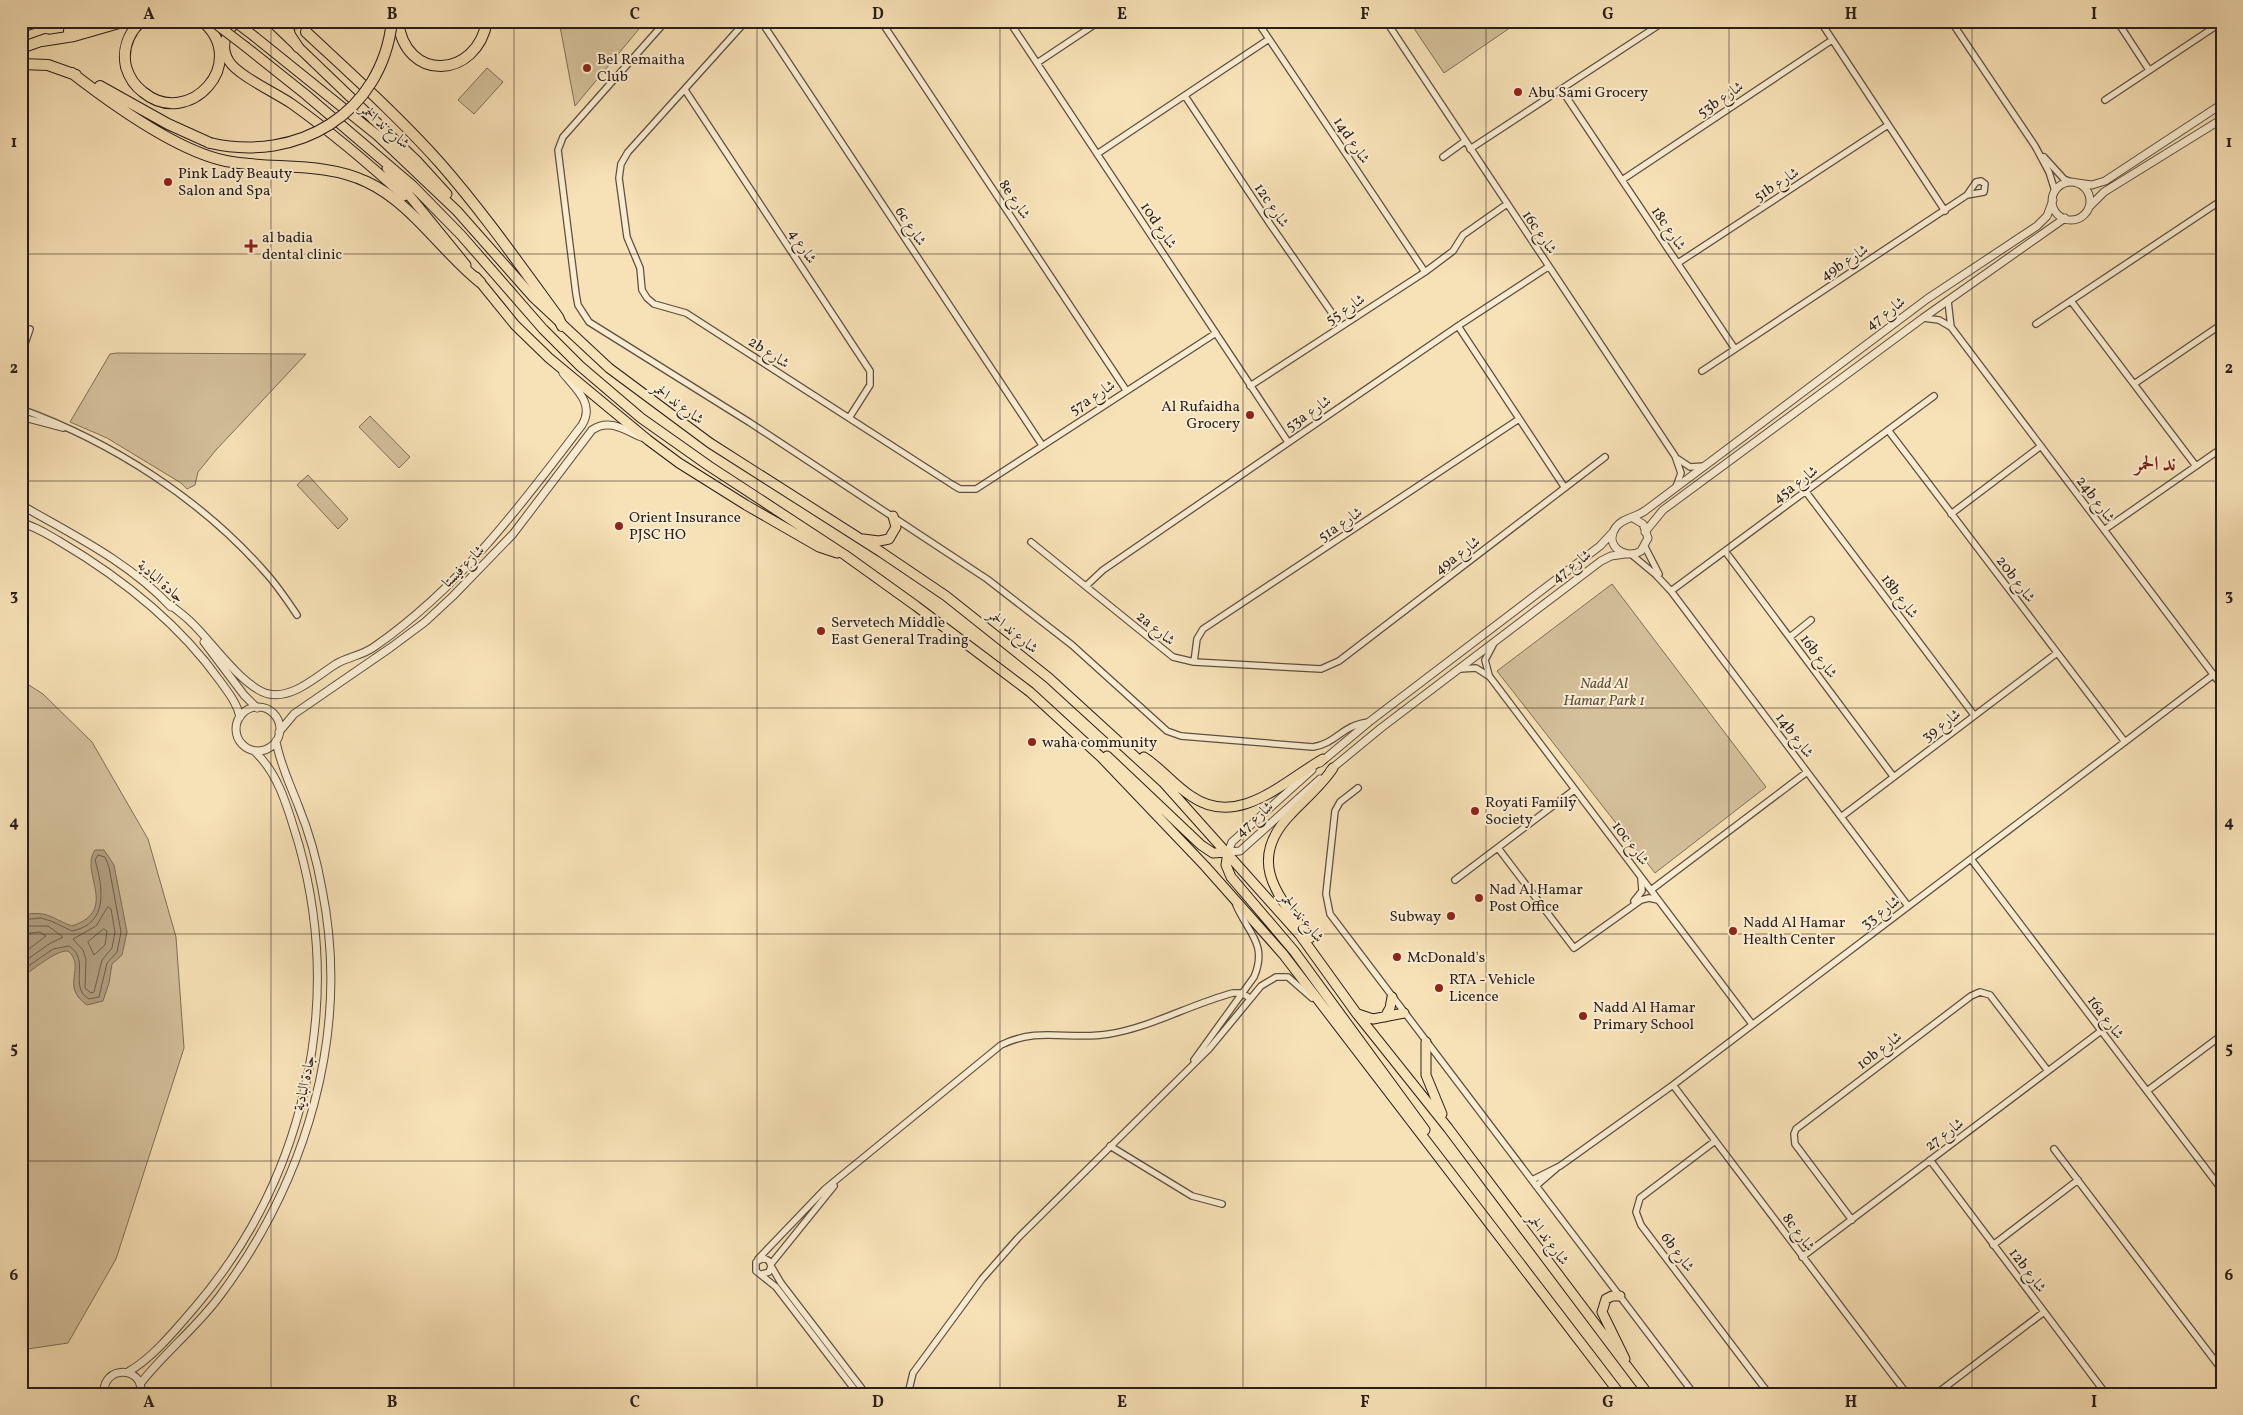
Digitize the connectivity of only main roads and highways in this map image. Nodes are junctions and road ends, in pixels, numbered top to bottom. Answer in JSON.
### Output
{"nodes":[{"id":1,"x":39,"y":21,"type":"edge"},
{"id":2,"x":98,"y":21,"type":"edge"},
{"id":3,"x":126,"y":21,"type":"edge"},
{"id":4,"x":141,"y":21,"type":"edge"},
{"id":5,"x":202,"y":21,"type":"edge"},
{"id":6,"x":212,"y":21,"type":"edge"},
{"id":7,"x":234,"y":21,"type":"edge"},
{"id":8,"x":238,"y":21,"type":"edge"},
{"id":9,"x":271,"y":21,"type":"edge"},
{"id":10,"x":286,"y":21,"type":"edge"},
{"id":11,"x":392,"y":21,"type":"edge"},
{"id":12,"x":398,"y":21,"type":"edge"},
{"id":13,"x":487,"y":21,"type":"edge"},
{"id":14,"x":21,"y":27,"type":"edge"},
{"id":15,"x":306,"y":32,"type":"tunnel mouth"},
{"id":16,"x":42,"y":41,"type":"junction"},
{"id":17,"x":298,"y":47,"type":"junction"},
{"id":18,"x":21,"y":48,"type":"edge"},
{"id":19,"x":21,"y":64,"type":"edge"},
{"id":20,"x":72,"y":73,"type":"junction"},
{"id":21,"x":370,"y":148,"type":"junction"},
{"id":22,"x":457,"y":211,"type":"junction"},
{"id":23,"x":431,"y":220,"type":"junction"},
{"id":24,"x":480,"y":282,"type":"junction"},
{"id":25,"x":562,"y":326,"type":"junction"},
{"id":26,"x":893,"y":516,"type":"road end"},
{"id":27,"x":858,"y":538,"type":"junction"},
{"id":28,"x":845,"y":555,"type":"junction"},
{"id":29,"x":1052,"y":712,"type":"junction"},
{"id":30,"x":1126,"y":746,"type":"junction"},
{"id":31,"x":1323,"y":759,"type":"road end"},
{"id":32,"x":1332,"y":768,"type":"road end"},
{"id":33,"x":1228,"y":852,"type":"junction"},
{"id":34,"x":1330,"y":974,"type":"junction"},
{"id":35,"x":1392,"y":997,"type":"road end"},
{"id":36,"x":1404,"y":1013,"type":"road end"},
{"id":37,"x":1357,"y":1014,"type":"junction"},
{"id":38,"x":1385,"y":1017,"type":"junction"},
{"id":39,"x":1426,"y":1042,"type":"road end"},
{"id":40,"x":1448,"y":1128,"type":"junction"},
{"id":41,"x":1443,"y":1163,"type":"junction"},
{"id":42,"x":1620,"y":1296,"type":"road end"},
{"id":43,"x":1630,"y":1371,"type":"junction"},
{"id":44,"x":1620,"y":1394,"type":"edge"},
{"id":45,"x":1648,"y":1394,"type":"edge"}],
"edges":[{"from":1,"to":14,"type":"highway"},
{"from":2,"to":16,"type":"highway"},
{"from":3,"to":16,"type":"highway"},
{"from":4,"to":5,"type":"highway"},
{"from":6,"to":21,"type":"main road","name":"شارع ند الحمر","bridge":true},
{"from":7,"to":22,"type":"main road","name":"شارع ند الحمر","bridge":true},
{"from":8,"to":23,"type":"main road"},
{"from":9,"to":17,"type":"main road"},
{"from":10,"to":17,"type":"highway"},
{"from":11,"to":20,"type":"highway","bridge":true},
{"from":12,"to":13,"type":"highway"},
{"from":15,"to":25,"type":"highway"},
{"from":16,"to":18,"type":"highway"},
{"from":17,"to":22,"type":"main road"},
{"from":19,"to":20,"type":"highway"},
{"from":20,"to":24,"type":"highway"},
{"from":21,"to":23,"type":"main road"},
{"from":21,"to":28,"type":"main road","name":"شارع ند الحمر"},
{"from":22,"to":25,"type":"main road","name":"شارع ند الحمر"},
{"from":23,"to":24,"type":"main road"},
{"from":24,"to":28,"type":"main road"},
{"from":25,"to":27,"type":"main road","name":"شارع ند الحمر"},
{"from":26,"to":27,"type":"main road"},
{"from":27,"to":30,"type":"main road","name":"شارع ند الحمر"},
{"from":28,"to":29,"type":"main road","name":"شارع ند الحمر"},
{"from":29,"to":33,"type":"main road"},
{"from":29,"to":41,"type":"main road","name":"شارع ند الحمر"},
{"from":30,"to":31,"type":"main road"},
{"from":30,"to":33,"type":"main road","name":"شارع ند الحمر"},
{"from":32,"to":34,"type":"main road"},
{"from":33,"to":34,"type":"main road","name":"شارع ند الحمر"},
{"from":33,"to":41,"type":"main road"},
{"from":34,"to":37,"type":"main road","name":"شارع ند الحمر"},
{"from":35,"to":38,"type":"main road"},
{"from":36,"to":38,"type":"main road"},
{"from":37,"to":38,"type":"main road"},
{"from":37,"to":40,"type":"main road","name":"شارع ند الحمر"},
{"from":39,"to":40,"type":"main road"},
{"from":40,"to":43,"type":"main road","name":"شارع ند الحمر"},
{"from":41,"to":44,"type":"main road","name":"شارع ند الحمر"},
{"from":42,"to":43,"type":"main road"},
{"from":43,"to":45,"type":"main road","name":"شارع ند الحمر"}]}
